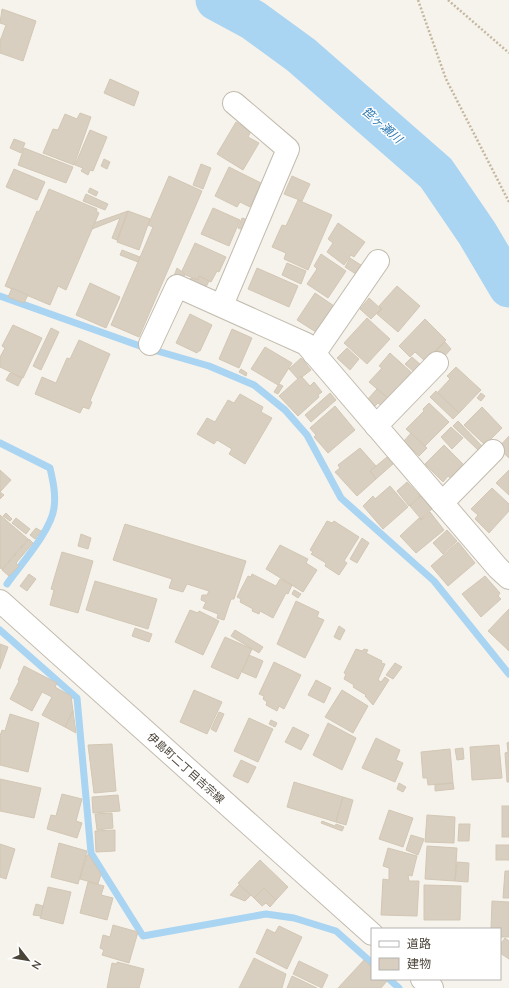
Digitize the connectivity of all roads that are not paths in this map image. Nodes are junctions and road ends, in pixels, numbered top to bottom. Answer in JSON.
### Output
{"nodes":[{"id":1,"x":234,"y":103,"type":"dead end"},
{"id":2,"x":378,"y":261,"type":"dead end"},
{"id":3,"x":222,"y":305,"type":"junction"},
{"id":4,"x":150,"y":344,"type":"dead end"},
{"id":5,"x":314,"y":354,"type":"junction"},
{"id":6,"x":437,"y":362,"type":"dead end"},
{"id":7,"x":376,"y":426,"type":"junction"},
{"id":8,"x":492,"y":451,"type":"dead end"},
{"id":9,"x":442,"y":503,"type":"junction"},
{"id":10,"x":509,"y":578,"type":"edge"},
{"id":11,"x":0,"y":602,"type":"edge"},
{"id":12,"x":371,"y":933,"type":"edge"},
{"id":13,"x":423,"y":980,"type":"edge"},
{"id":14,"x":432,"y":988,"type":"edge"}],
"edges":[{"from":1,"to":3,"type":"street"},
{"from":2,"to":5,"type":"street"},
{"from":3,"to":4,"type":"street"},
{"from":3,"to":5,"type":"street"},
{"from":5,"to":7,"type":"street"},
{"from":6,"to":7,"type":"street"},
{"from":7,"to":9,"type":"street"},
{"from":8,"to":9,"type":"street"},
{"from":9,"to":10,"type":"street"},
{"from":11,"to":12,"type":"street","name":"伊島町二丁目吉宗線"},
{"from":13,"to":14,"type":"street"}]}
